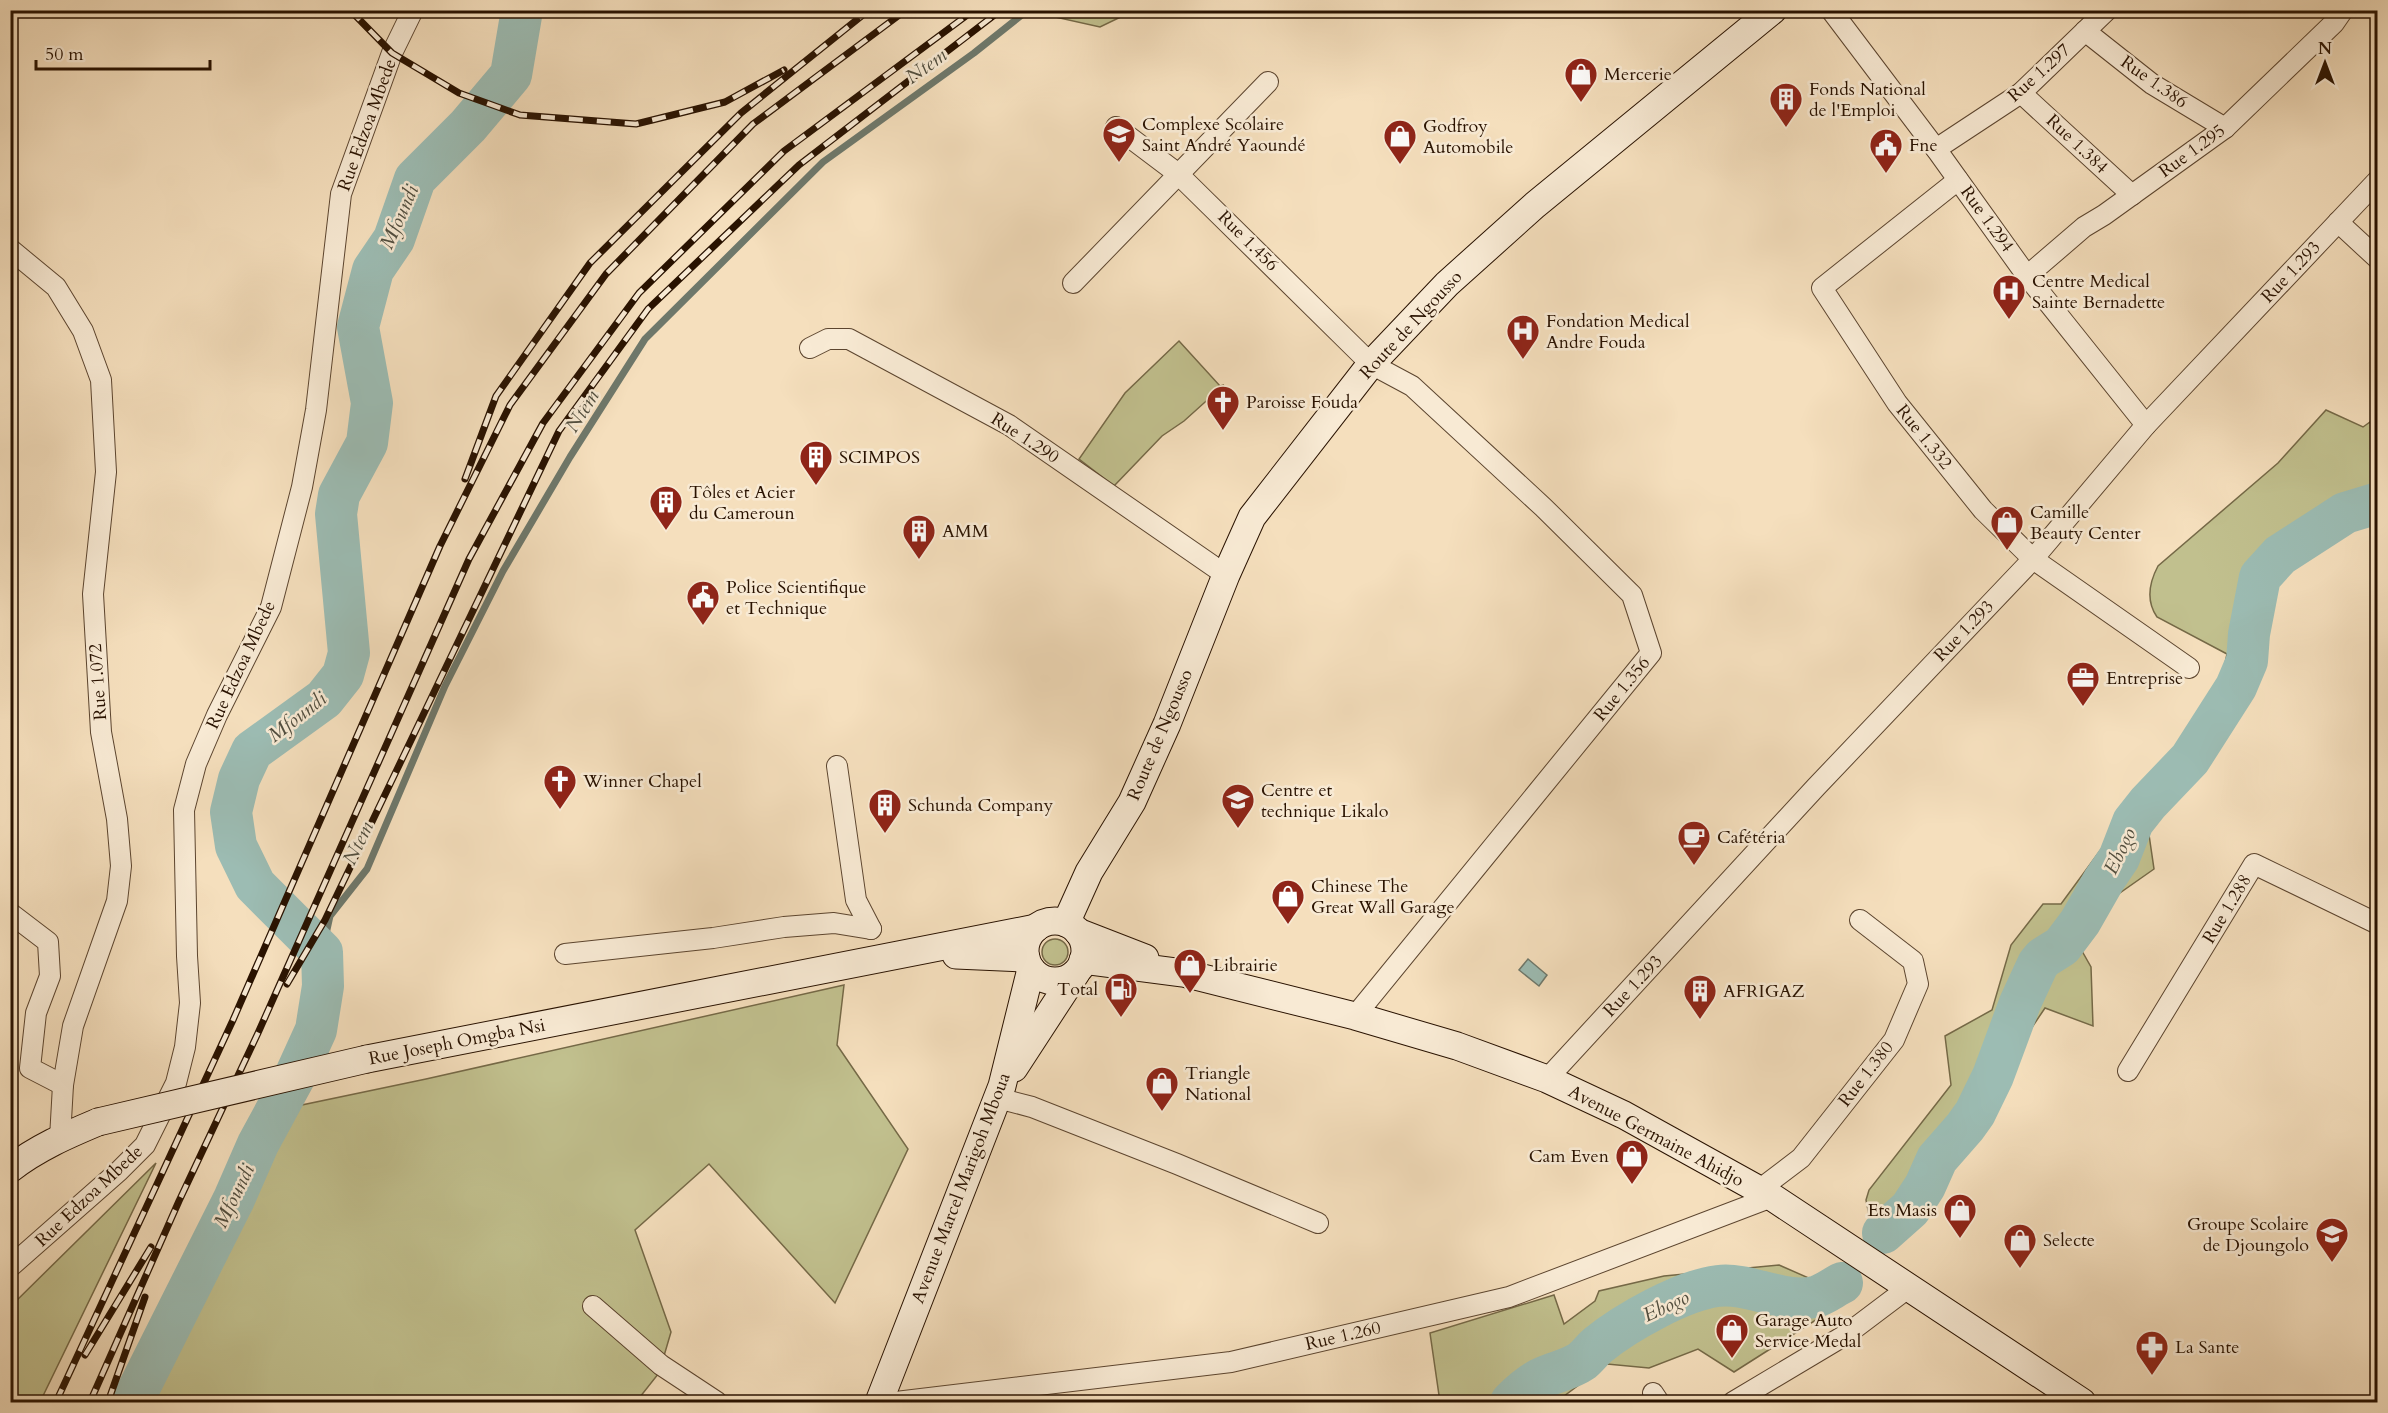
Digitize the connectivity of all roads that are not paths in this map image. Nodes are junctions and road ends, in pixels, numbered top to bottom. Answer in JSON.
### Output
{"nodes":[{"id":1,"x":413,"y":10,"type":"edge"},
{"id":2,"x":1773,"y":10,"type":"edge"},
{"id":3,"x":1831,"y":10,"type":"edge"},
{"id":4,"x":2107,"y":10,"type":"edge"},
{"id":5,"x":2343,"y":10,"type":"edge"},
{"id":6,"x":2085,"y":31,"type":"junction"},
{"id":7,"x":1268,"y":82,"type":"dead end"},
{"id":8,"x":2021,"y":93,"type":"junction"},
{"id":9,"x":1116,"y":128,"type":"dead end"},
{"id":10,"x":2225,"y":128,"type":"junction"},
{"id":11,"x":1936,"y":149,"type":"junction"},
{"id":12,"x":1177,"y":173,"type":"junction"},
{"id":13,"x":1958,"y":180,"type":"junction"},
{"id":14,"x":2378,"y":180,"type":"edge"},
{"id":15,"x":2132,"y":195,"type":"junction"},
{"id":16,"x":2338,"y":222,"type":"junction"},
{"id":17,"x":10,"y":249,"type":"edge"},
{"id":18,"x":2378,"y":259,"type":"edge"},
{"id":19,"x":2028,"y":276,"type":"junction"},
{"id":20,"x":1073,"y":283,"type":"dead end"},
{"id":21,"x":810,"y":348,"type":"dead end"},
{"id":22,"x":1371,"y":364,"type":"junction"},
{"id":23,"x":2146,"y":425,"type":"junction"},
{"id":24,"x":2032,"y":560,"type":"junction"},
{"id":25,"x":1226,"y":575,"type":"junction"},
{"id":26,"x":2189,"y":668,"type":"dead end"},
{"id":27,"x":837,"y":766,"type":"dead end"},
{"id":28,"x":10,"y":913,"type":"edge"},
{"id":29,"x":1860,"y":920,"type":"dead end"},
{"id":30,"x":2378,"y":924,"type":"edge"},
{"id":31,"x":1072,"y":927,"type":"junction"},
{"id":32,"x":1036,"y":928,"type":"junction"},
{"id":33,"x":916,"y":953,"type":"junction"},
{"id":34,"x":565,"y":954,"type":"dead end"},
{"id":35,"x":1028,"y":964,"type":"junction"},
{"id":36,"x":1079,"y":967,"type":"junction"},
{"id":37,"x":1183,"y":973,"type":"junction"},
{"id":38,"x":1355,"y":1016,"type":"junction"},
{"id":39,"x":2128,"y":1071,"type":"dead end"},
{"id":40,"x":1547,"y":1079,"type":"junction"},
{"id":41,"x":63,"y":1085,"type":"junction"},
{"id":42,"x":1000,"y":1092,"type":"junction"},
{"id":43,"x":60,"y":1138,"type":"junction"},
{"id":44,"x":10,"y":1169,"type":"edge"},
{"id":45,"x":1766,"y":1194,"type":"junction"},
{"id":46,"x":1318,"y":1223,"type":"dead end"},
{"id":47,"x":10,"y":1267,"type":"edge"},
{"id":48,"x":1908,"y":1288,"type":"junction"},
{"id":49,"x":593,"y":1306,"type":"dead end"},
{"id":50,"x":717,"y":1402,"type":"edge"},
{"id":51,"x":879,"y":1402,"type":"edge"},
{"id":52,"x":896,"y":1402,"type":"edge"},
{"id":53,"x":1733,"y":1402,"type":"edge"},
{"id":54,"x":2082,"y":1402,"type":"edge"}],
"edges":[{"from":1,"to":47,"type":"street","name":"Rue Edzoa Mbede"},
{"from":2,"to":22,"type":"main road","name":"Route de Ngousso"},
{"from":3,"to":11,"type":"street","name":"Rue 1.294"},
{"from":4,"to":6,"type":"street","name":"Rue 1.297"},
{"from":5,"to":10,"type":"street","name":"Rue 1.295"},
{"from":6,"to":8,"type":"street","name":"Rue 1.297"},
{"from":6,"to":10,"type":"street","name":"Rue 1.386"},
{"from":7,"to":12,"type":"street"},
{"from":8,"to":11,"type":"street","name":"Rue 1.297"},
{"from":8,"to":15,"type":"street","name":"Rue 1.384"},
{"from":9,"to":12,"type":"street","name":"Rue 1.456"},
{"from":10,"to":15,"type":"street","name":"Rue 1.295"},
{"from":11,"to":13,"type":"street","name":"Rue 1.294"},
{"from":12,"to":20,"type":"street"},
{"from":12,"to":22,"type":"street","name":"Rue 1.456"},
{"from":13,"to":19,"type":"street","name":"Rue 1.294"},
{"from":13,"to":24,"type":"street","name":"Rue 1.332"},
{"from":14,"to":16,"type":"street","name":"Rue 1.293"},
{"from":15,"to":19,"type":"street","name":"Rue 1.295"},
{"from":16,"to":18,"type":"street"},
{"from":16,"to":23,"type":"street","name":"Rue 1.293"},
{"from":17,"to":41,"type":"street","name":"Rue 1.072"},
{"from":19,"to":23,"type":"street","name":"Rue 1.294"},
{"from":21,"to":25,"type":"street","name":"Rue 1.290"},
{"from":22,"to":25,"type":"main road","name":"Route de Ngousso"},
{"from":22,"to":38,"type":"street","name":"Rue 1.356"},
{"from":23,"to":24,"type":"street","name":"Rue 1.293"},
{"from":24,"to":26,"type":"street","name":"Rue 1.332"},
{"from":24,"to":40,"type":"street","name":"Rue 1.293"},
{"from":25,"to":31,"type":"main road","name":"Route de Ngousso"},
{"from":27,"to":34,"type":"street"},
{"from":28,"to":41,"type":"street"},
{"from":29,"to":45,"type":"street","name":"Rue 1.380"},
{"from":30,"to":39,"type":"street","name":"Rue 1.288"},
{"from":31,"to":32,"type":"main road"},
{"from":31,"to":36,"type":"main road"},
{"from":31,"to":37,"type":"main road","name":"Avenue Germaine Ahidjo"},
{"from":32,"to":33,"type":"main road"},
{"from":32,"to":35,"type":"main road"},
{"from":33,"to":35,"type":"main road"},
{"from":33,"to":43,"type":"main road","name":"Rue Joseph Omgba Nsi","bridge":true},
{"from":35,"to":36,"type":"main road"},
{"from":35,"to":42,"type":"main road","name":"Avenue Marcel Marigoh Mboua"},
{"from":36,"to":37,"type":"main road","name":"Avenue Germaine Ahidjo"},
{"from":36,"to":42,"type":"main road"},
{"from":37,"to":38,"type":"main road","name":"Avenue Germaine Ahidjo"},
{"from":38,"to":40,"type":"main road","name":"Avenue Germaine Ahidjo"},
{"from":40,"to":45,"type":"main road","name":"Avenue Germaine Ahidjo"},
{"from":41,"to":43,"type":"street","name":"Rue 1.072"},
{"from":42,"to":46,"type":"street"},
{"from":42,"to":51,"type":"main road","name":"Avenue Marcel Marigoh Mboua"},
{"from":43,"to":44,"type":"main road","name":"Rue Joseph Omgba Nsi"},
{"from":45,"to":48,"type":"main road","name":"Avenue Germaine Ahidjo"},
{"from":45,"to":52,"type":"street","name":"Rue 1.260"},
{"from":48,"to":53,"type":"street"},
{"from":48,"to":54,"type":"main road","name":"Avenue Germaine Ahidjo"},
{"from":49,"to":50,"type":"street"}]}
